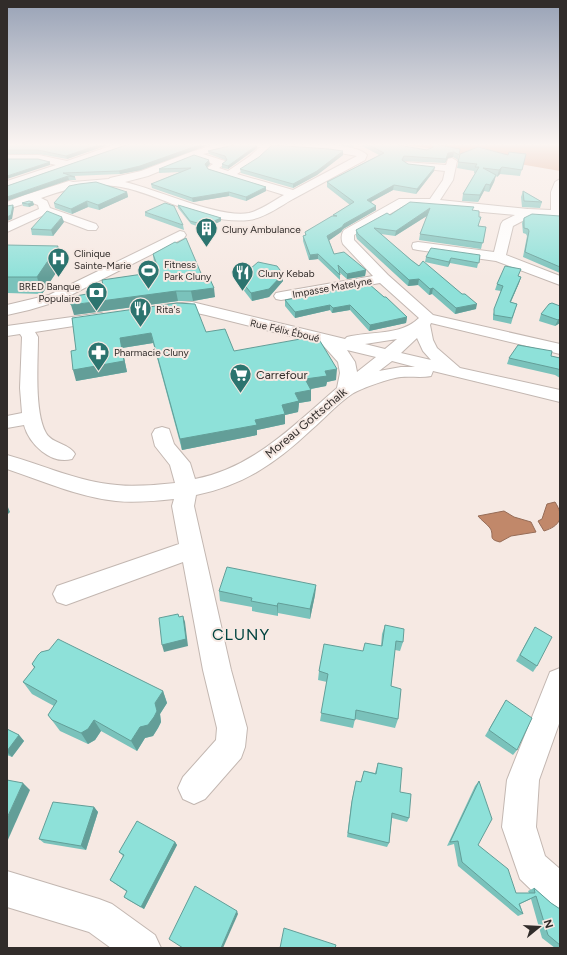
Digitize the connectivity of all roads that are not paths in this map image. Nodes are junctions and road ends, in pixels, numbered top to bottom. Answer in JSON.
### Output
{"nodes":[{"id":1,"x":53,"y":189,"type":"edge"},
{"id":2,"x":148,"y":189,"type":"edge"},
{"id":3,"x":275,"y":189,"type":"edge"},
{"id":4,"x":303,"y":189,"type":"edge"},
{"id":5,"x":442,"y":189,"type":"edge"},
{"id":6,"x":558,"y":189,"type":"edge"},
{"id":7,"x":293,"y":194,"type":"junction"},
{"id":8,"x":29,"y":197,"type":"junction"},
{"id":9,"x":433,"y":203,"type":"junction"},
{"id":10,"x":7,"y":206,"type":"edge"},
{"id":11,"x":484,"y":209,"type":"junction"},
{"id":12,"x":45,"y":210,"type":"junction"},
{"id":13,"x":528,"y":214,"type":"junction"},
{"id":14,"x":559,"y":214,"type":"edge"},
{"id":15,"x":507,"y":224,"type":"junction"},
{"id":16,"x":92,"y":227,"type":"dead end"},
{"id":17,"x":7,"y":228,"type":"edge"},
{"id":18,"x":180,"y":235,"type":"dead end"},
{"id":19,"x":418,"y":246,"type":"dead end"},
{"id":20,"x":499,"y":257,"type":"junction"},
{"id":21,"x":383,"y":278,"type":"junction"},
{"id":22,"x":560,"y":281,"type":"edge"},
{"id":23,"x":281,"y":296,"type":"dead end"},
{"id":24,"x":7,"y":310,"type":"edge"},
{"id":25,"x":149,"y":311,"type":"edge"},
{"id":26,"x":113,"y":316,"type":"edge"},
{"id":27,"x":425,"y":322,"type":"junction"},
{"id":28,"x":25,"y":329,"type":"junction"},
{"id":29,"x":7,"y":331,"type":"edge"},
{"id":30,"x":328,"y":340,"type":"junction"},
{"id":31,"x":560,"y":349,"type":"edge"},
{"id":32,"x":388,"y":355,"type":"junction"},
{"id":33,"x":457,"y":372,"type":"junction"},
{"id":34,"x":346,"y":390,"type":"junction"},
{"id":35,"x":560,"y":396,"type":"edge"},
{"id":36,"x":31,"y":417,"type":"junction"},
{"id":37,"x":7,"y":422,"type":"edge"},
{"id":38,"x":162,"y":434,"type":"dead end"},
{"id":39,"x":65,"y":454,"type":"dead end"},
{"id":40,"x":7,"y":462,"type":"edge"},
{"id":41,"x":187,"y":488,"type":"junction"},
{"id":42,"x":192,"y":550,"type":"junction"},
{"id":43,"x":66,"y":594,"type":"dead end"},
{"id":44,"x":560,"y":682,"type":"edge"},
{"id":45,"x":194,"y":788,"type":"dead end"},
{"id":46,"x":7,"y":889,"type":"edge"},
{"id":47,"x":560,"y":892,"type":"edge"},
{"id":48,"x":142,"y":948,"type":"edge"}],
"edges":[{"from":1,"to":8,"type":"street"},
{"from":2,"to":7,"type":"street"},
{"from":3,"to":7,"type":"street"},
{"from":4,"to":7,"type":"street"},
{"from":5,"to":9,"type":"street"},
{"from":6,"to":14,"type":"street"},
{"from":8,"to":10,"type":"street"},
{"from":8,"to":12,"type":"street"},
{"from":9,"to":11,"type":"street"},
{"from":9,"to":21,"type":"street"},
{"from":11,"to":13,"type":"street"},
{"from":11,"to":15,"type":"street"},
{"from":12,"to":16,"type":"street"},
{"from":12,"to":17,"type":"street"},
{"from":13,"to":14,"type":"street"},
{"from":13,"to":15,"type":"street"},
{"from":15,"to":20,"type":"street"},
{"from":18,"to":24,"type":"street"},
{"from":19,"to":20,"type":"street"},
{"from":20,"to":22,"type":"street"},
{"from":21,"to":23,"type":"street","name":"Impasse Matelyne"},
{"from":21,"to":27,"type":"street"},
{"from":25,"to":30,"type":"street","name":"Rue Félix Éboué"},
{"from":26,"to":28,"type":"street"},
{"from":27,"to":30,"type":"street"},
{"from":27,"to":31,"type":"street"},
{"from":27,"to":32,"type":"street","name":"Moreau Gottschalk"},
{"from":27,"to":33,"type":"street"},
{"from":28,"to":29,"type":"street"},
{"from":28,"to":36,"type":"street"},
{"from":30,"to":32,"type":"street","name":"Rue Félix Éboué"},
{"from":30,"to":34,"type":"street"},
{"from":32,"to":33,"type":"street","name":"Rue Félix Éboué"},
{"from":32,"to":34,"type":"street","name":"Moreau Gottschalk"},
{"from":33,"to":34,"type":"street"},
{"from":33,"to":35,"type":"street","name":"Rue Félix Éboué"},
{"from":34,"to":41,"type":"street","name":"Moreau Gottschalk"},
{"from":36,"to":37,"type":"street"},
{"from":36,"to":39,"type":"street"},
{"from":38,"to":41,"type":"street"},
{"from":40,"to":41,"type":"street","name":"Moreau Gottschalk"},
{"from":41,"to":42,"type":"street"},
{"from":42,"to":43,"type":"street"},
{"from":42,"to":45,"type":"street"},
{"from":44,"to":47,"type":"street"},
{"from":46,"to":48,"type":"street"}]}
